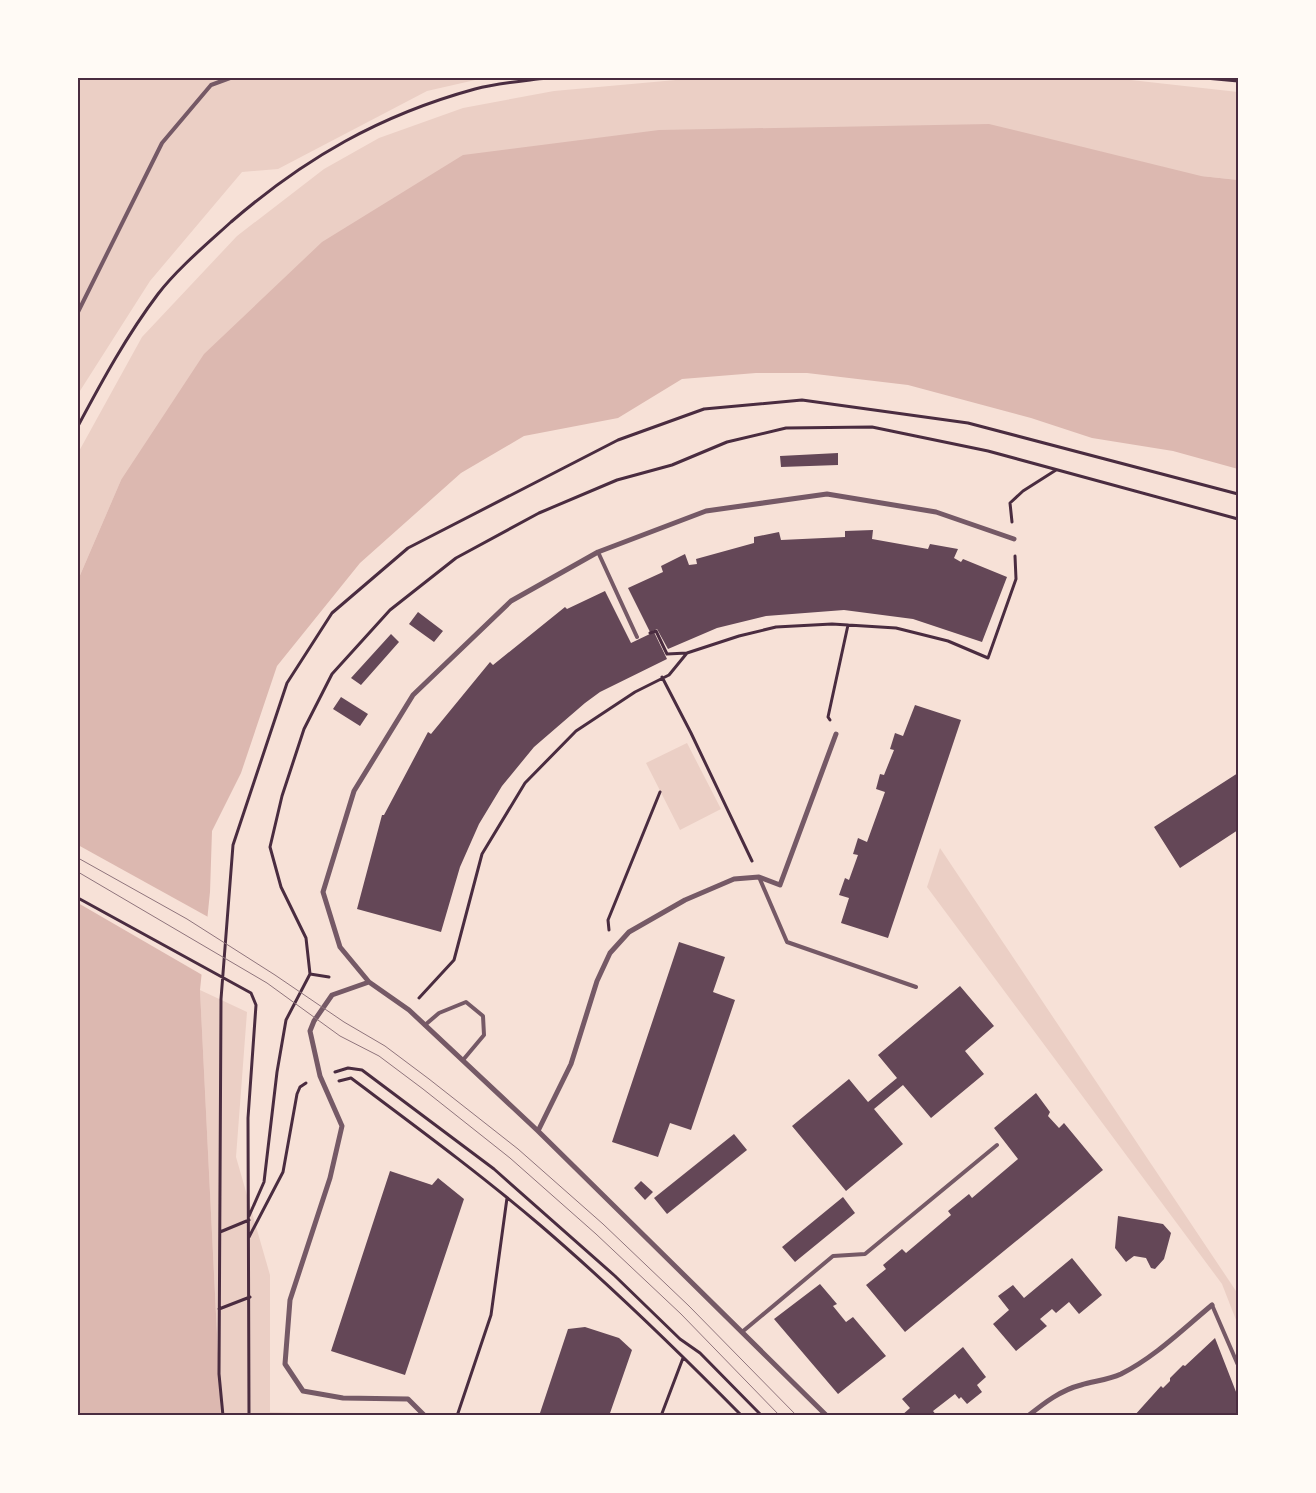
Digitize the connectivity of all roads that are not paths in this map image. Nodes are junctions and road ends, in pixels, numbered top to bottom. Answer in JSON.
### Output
{"nodes":[{"id":1,"x":230,"y":78,"type":"edge"},
{"id":2,"x":78,"y":312,"type":"edge"},
{"id":3,"x":1014,"y":539,"type":"road end"},
{"id":4,"x":598,"y":552,"type":"junction"},
{"id":5,"x":637,"y":637,"type":"dead end"},
{"id":6,"x":836,"y":734,"type":"road end"},
{"id":7,"x":759,"y":877,"type":"junction"},
{"id":8,"x":369,"y":982,"type":"junction"},
{"id":9,"x":916,"y":987,"type":"dead end"},
{"id":10,"x":425,"y":1025,"type":"junction"},
{"id":11,"x":463,"y":1060,"type":"junction"},
{"id":12,"x":538,"y":1131,"type":"junction"},
{"id":13,"x":997,"y":1145,"type":"dead end"},
{"id":14,"x":1212,"y":1305,"type":"joint"},
{"id":15,"x":742,"y":1332,"type":"junction"},
{"id":16,"x":1238,"y":1365,"type":"edge"},
{"id":17,"x":425,"y":1416,"type":"edge"},
{"id":18,"x":827,"y":1416,"type":"edge"},
{"id":19,"x":1028,"y":1416,"type":"edge"}],
"edges":[{"from":1,"to":2,"type":"lane"},
{"from":3,"to":4,"type":"street"},
{"from":4,"to":5,"type":"lane"},
{"from":4,"to":8,"type":"street"},
{"from":6,"to":7,"type":"street"},
{"from":7,"to":9,"type":"lane"},
{"from":7,"to":12,"type":"street"},
{"from":8,"to":10,"type":"street"},
{"from":8,"to":17,"type":"street"},
{"from":10,"to":11,"type":"street"},
{"from":10,"to":11,"type":"lane"},
{"from":11,"to":12,"type":"street"},
{"from":12,"to":15,"type":"street"},
{"from":13,"to":15,"type":"lane"},
{"from":14,"to":16,"type":"lane"},
{"from":14,"to":19,"type":"street"},
{"from":15,"to":18,"type":"street"}]}
